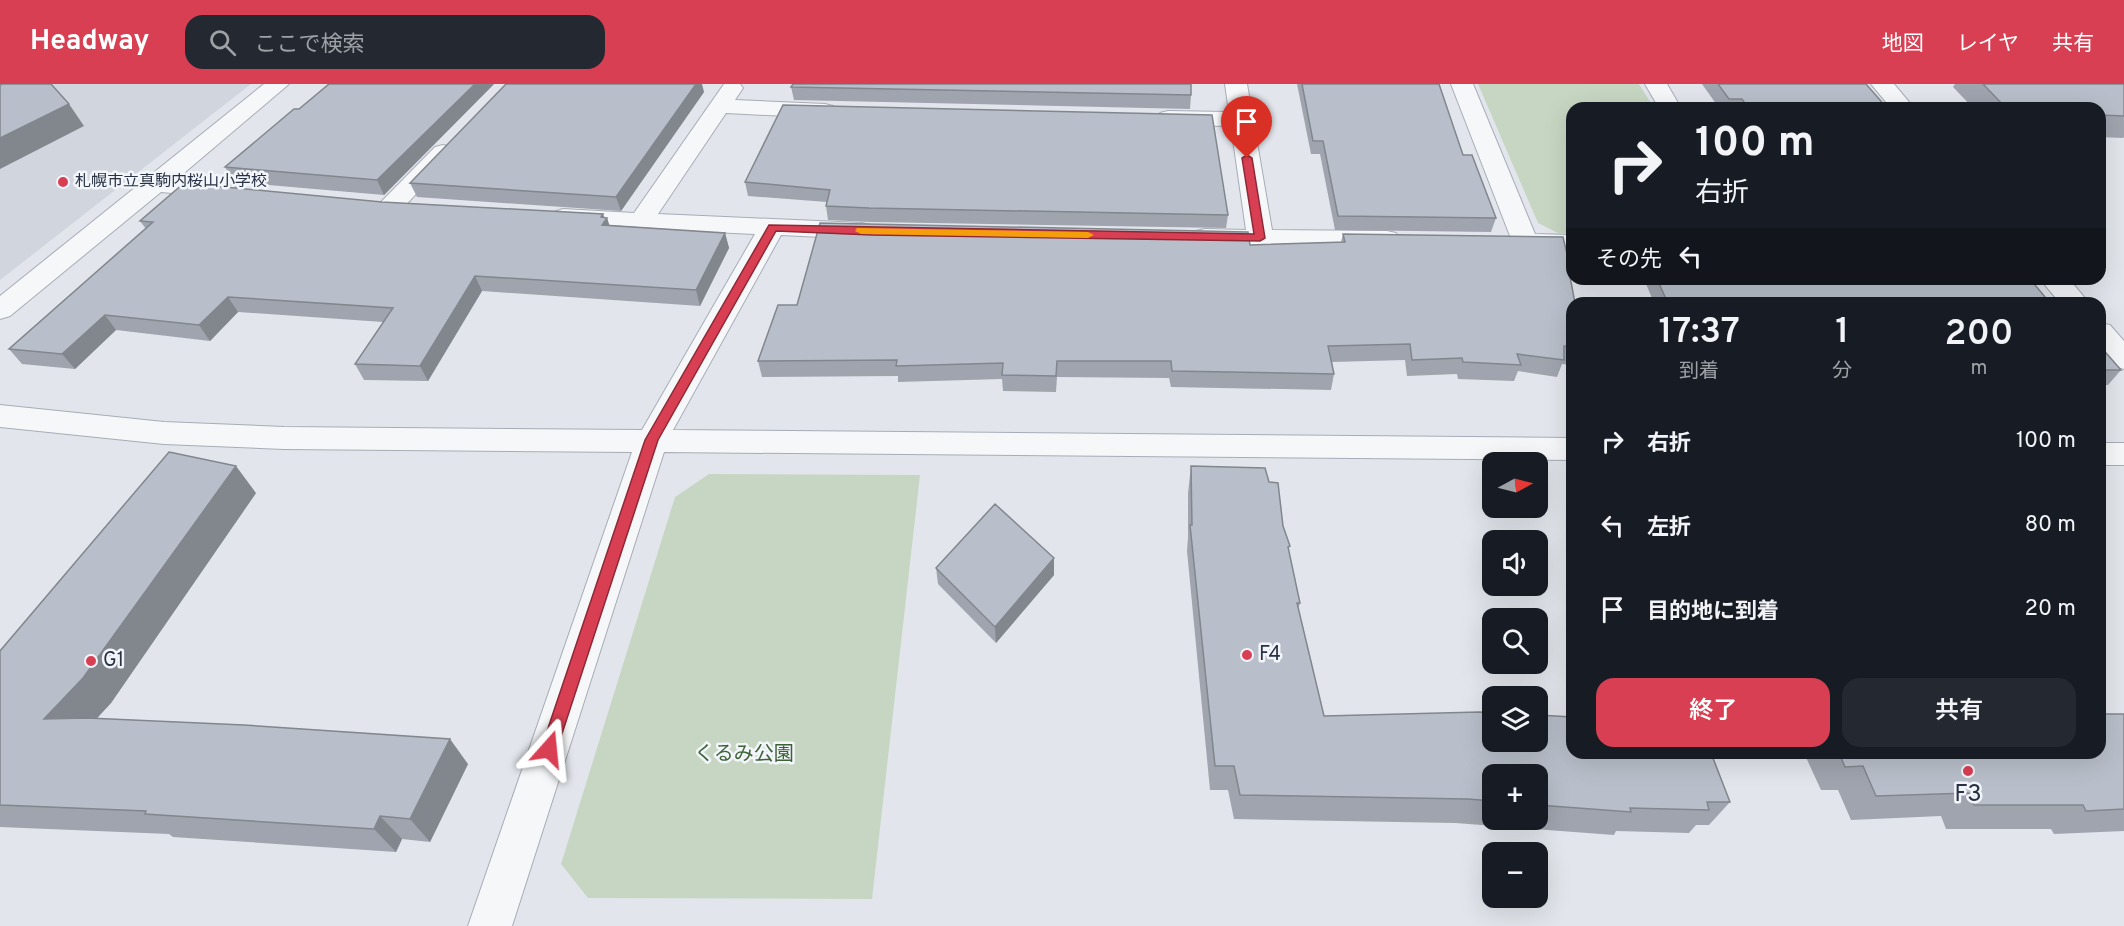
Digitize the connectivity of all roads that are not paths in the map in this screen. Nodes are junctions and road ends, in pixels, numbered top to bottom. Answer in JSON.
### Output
{"nodes":[{"id":1,"x":278,"y":84,"type":"edge"},
{"id":2,"x":735,"y":84,"type":"edge"},
{"id":3,"x":1236,"y":84,"type":"edge"},
{"id":4,"x":1462,"y":84,"type":"edge"},
{"id":5,"x":1656,"y":84,"type":"edge"},
{"id":6,"x":1882,"y":84,"type":"edge"},
{"id":7,"x":1666,"y":102,"type":"edge"},
{"id":8,"x":1898,"y":102,"type":"edge"},
{"id":9,"x":719,"y":106,"type":"junction"},
{"id":10,"x":847,"y":112,"type":"edge"},
{"id":11,"x":1145,"y":117,"type":"edge"},
{"id":12,"x":1241,"y":119,"type":"junction"},
{"id":13,"x":462,"y":133,"type":"edge"},
{"id":14,"x":155,"y":184,"type":"junction"},
{"id":15,"x":249,"y":193,"type":"edge"},
{"id":16,"x":426,"y":209,"type":"edge"},
{"id":17,"x":545,"y":216,"type":"edge"},
{"id":18,"x":640,"y":222,"type":"junction"},
{"id":19,"x":772,"y":227,"type":"junction"},
{"id":20,"x":884,"y":231,"type":"edge"},
{"id":21,"x":1178,"y":236,"type":"edge"},
{"id":22,"x":1260,"y":238,"type":"junction"},
{"id":23,"x":1410,"y":240,"type":"edge"},
{"id":24,"x":1491,"y":241,"type":"edge"},
{"id":25,"x":1526,"y":241,"type":"junction"},
{"id":26,"x":1566,"y":243,"type":"edge"},
{"id":27,"x":2059,"y":285,"type":"edge"},
{"id":28,"x":2069,"y":297,"type":"edge"},
{"id":29,"x":0,"y":310,"type":"edge"},
{"id":30,"x":2106,"y":339,"type":"edge"},
{"id":31,"x":2124,"y":359,"type":"edge"},
{"id":32,"x":0,"y":416,"type":"edge"},
{"id":33,"x":652,"y":440,"type":"junction"},
{"id":34,"x":1566,"y":449,"type":"edge"},
{"id":35,"x":2106,"y":454,"type":"edge"},
{"id":36,"x":2124,"y":454,"type":"edge"},
{"id":37,"x":490,"y":926,"type":"edge"}],
"edges":[{"from":1,"to":14,"type":"street"},
{"from":2,"to":9,"type":"street"},
{"from":3,"to":12,"type":"street"},
{"from":4,"to":25,"type":"street"},
{"from":5,"to":7,"type":"street"},
{"from":6,"to":8,"type":"street"},
{"from":9,"to":10,"type":"street"},
{"from":9,"to":18,"type":"street"},
{"from":11,"to":12,"type":"street"},
{"from":12,"to":22,"type":"street"},
{"from":13,"to":16,"type":"street"},
{"from":14,"to":15,"type":"street"},
{"from":14,"to":29,"type":"street"},
{"from":17,"to":18,"type":"street"},
{"from":18,"to":19,"type":"street"},
{"from":19,"to":20,"type":"street"},
{"from":19,"to":33,"type":"street"},
{"from":21,"to":22,"type":"street"},
{"from":22,"to":23,"type":"street"},
{"from":24,"to":25,"type":"street"},
{"from":25,"to":26,"type":"street"},
{"from":27,"to":28,"type":"street"},
{"from":30,"to":31,"type":"street"},
{"from":32,"to":33,"type":"street"},
{"from":33,"to":34,"type":"street"},
{"from":33,"to":37,"type":"street"},
{"from":35,"to":36,"type":"street"}]}
